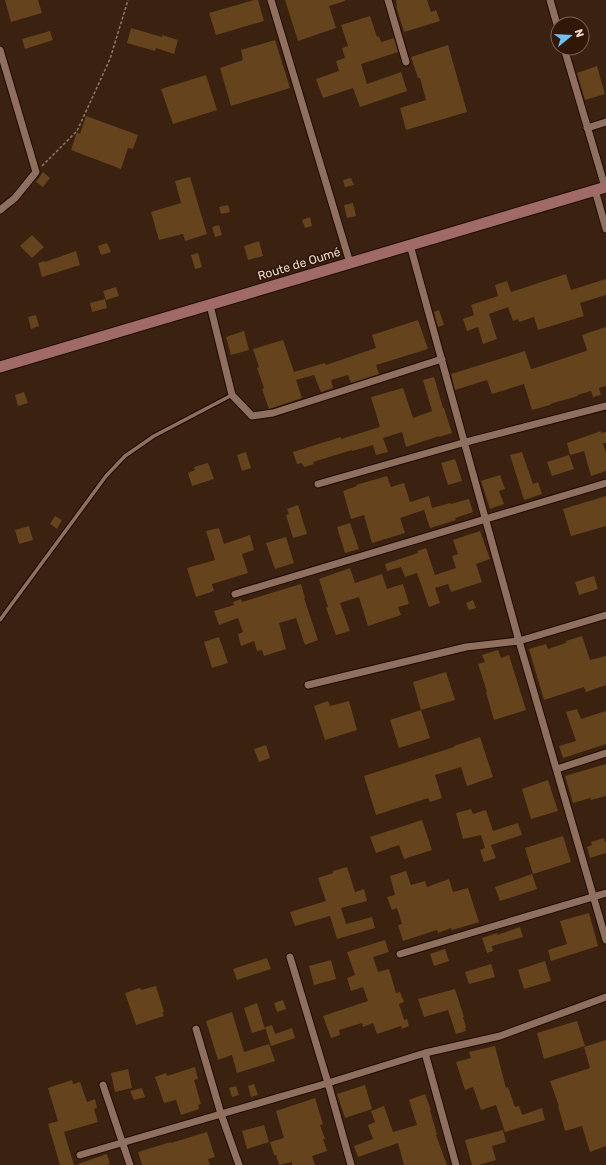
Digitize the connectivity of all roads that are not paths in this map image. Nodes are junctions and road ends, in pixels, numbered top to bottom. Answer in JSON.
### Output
{"nodes":[{"id":1,"x":271,"y":0,"type":"edge"},
{"id":2,"x":388,"y":0,"type":"edge"},
{"id":3,"x":550,"y":0,"type":"edge"},
{"id":4,"x":555,"y":16,"type":"edge"},
{"id":5,"x":0,"y":50,"type":"edge"},
{"id":6,"x":566,"y":56,"type":"edge"},
{"id":7,"x":406,"y":62,"type":"dead end"},
{"id":8,"x":606,"y":122,"type":"edge"},
{"id":9,"x":587,"y":128,"type":"junction"},
{"id":10,"x":602,"y":188,"type":"edge"},
{"id":11,"x":0,"y":210,"type":"edge"},
{"id":12,"x":606,"y":229,"type":"edge"},
{"id":13,"x":410,"y":245,"type":"junction"},
{"id":14,"x":350,"y":263,"type":"junction"},
{"id":15,"x":210,"y":305,"type":"junction"},
{"id":16,"x":442,"y":359,"type":"junction"},
{"id":17,"x":0,"y":366,"type":"edge"},
{"id":18,"x":232,"y":395,"type":"junction"},
{"id":19,"x":606,"y":406,"type":"edge"},
{"id":20,"x":466,"y":442,"type":"junction"},
{"id":21,"x":606,"y":483,"type":"edge"},
{"id":22,"x":318,"y":484,"type":"dead end"},
{"id":23,"x":485,"y":518,"type":"junction"},
{"id":24,"x":235,"y":594,"type":"dead end"},
{"id":25,"x":606,"y":615,"type":"edge"},
{"id":26,"x":0,"y":620,"type":"edge"},
{"id":27,"x":519,"y":641,"type":"junction"},
{"id":28,"x":308,"y":684,"type":"dead end"},
{"id":29,"x":606,"y":753,"type":"edge"},
{"id":30,"x":557,"y":768,"type":"junction"},
{"id":31,"x":606,"y":893,"type":"edge"},
{"id":32,"x":594,"y":897,"type":"junction"},
{"id":33,"x":606,"y":940,"type":"edge"},
{"id":34,"x":400,"y":954,"type":"dead end"},
{"id":35,"x":290,"y":957,"type":"dead end"},
{"id":36,"x":606,"y":997,"type":"edge"},
{"id":37,"x":196,"y":1029,"type":"dead end"},
{"id":38,"x":425,"y":1053,"type":"junction"},
{"id":39,"x":328,"y":1083,"type":"junction"},
{"id":40,"x":103,"y":1085,"type":"dead end"},
{"id":41,"x":221,"y":1114,"type":"junction"},
{"id":42,"x":123,"y":1143,"type":"junction"},
{"id":43,"x":80,"y":1155,"type":"dead end"},
{"id":44,"x":130,"y":1165,"type":"edge"},
{"id":45,"x":239,"y":1165,"type":"edge"},
{"id":46,"x":351,"y":1165,"type":"edge"},
{"id":47,"x":456,"y":1165,"type":"edge"}],
"edges":[{"from":1,"to":14,"type":"street"},
{"from":2,"to":7,"type":"street"},
{"from":3,"to":4,"type":"street"},
{"from":5,"to":11,"type":"street"},
{"from":6,"to":9,"type":"street"},
{"from":8,"to":9,"type":"street"},
{"from":9,"to":10,"type":"street"},
{"from":10,"to":12,"type":"street"},
{"from":10,"to":13,"type":"street","name":"Route de Oumé"},
{"from":13,"to":14,"type":"street","name":"Route de Oumé"},
{"from":13,"to":16,"type":"street"},
{"from":14,"to":15,"type":"street","name":"Route de Oumé"},
{"from":15,"to":17,"type":"street","name":"Route de Oumé"},
{"from":15,"to":18,"type":"street"},
{"from":16,"to":18,"type":"street"},
{"from":16,"to":20,"type":"street"},
{"from":18,"to":26,"type":"lane"},
{"from":19,"to":20,"type":"street"},
{"from":20,"to":22,"type":"street"},
{"from":20,"to":23,"type":"street"},
{"from":21,"to":23,"type":"street"},
{"from":23,"to":24,"type":"street"},
{"from":23,"to":27,"type":"street"},
{"from":25,"to":27,"type":"street"},
{"from":27,"to":28,"type":"street"},
{"from":27,"to":30,"type":"street"},
{"from":29,"to":30,"type":"street"},
{"from":30,"to":32,"type":"street"},
{"from":31,"to":32,"type":"street"},
{"from":32,"to":33,"type":"street"},
{"from":32,"to":34,"type":"street"},
{"from":35,"to":39,"type":"street"},
{"from":36,"to":38,"type":"street"},
{"from":37,"to":41,"type":"street"},
{"from":38,"to":39,"type":"street"},
{"from":38,"to":47,"type":"street"},
{"from":39,"to":41,"type":"street"},
{"from":39,"to":46,"type":"street"},
{"from":40,"to":42,"type":"street"},
{"from":41,"to":42,"type":"street"},
{"from":41,"to":45,"type":"street"},
{"from":42,"to":43,"type":"street"},
{"from":42,"to":44,"type":"street"}]}
